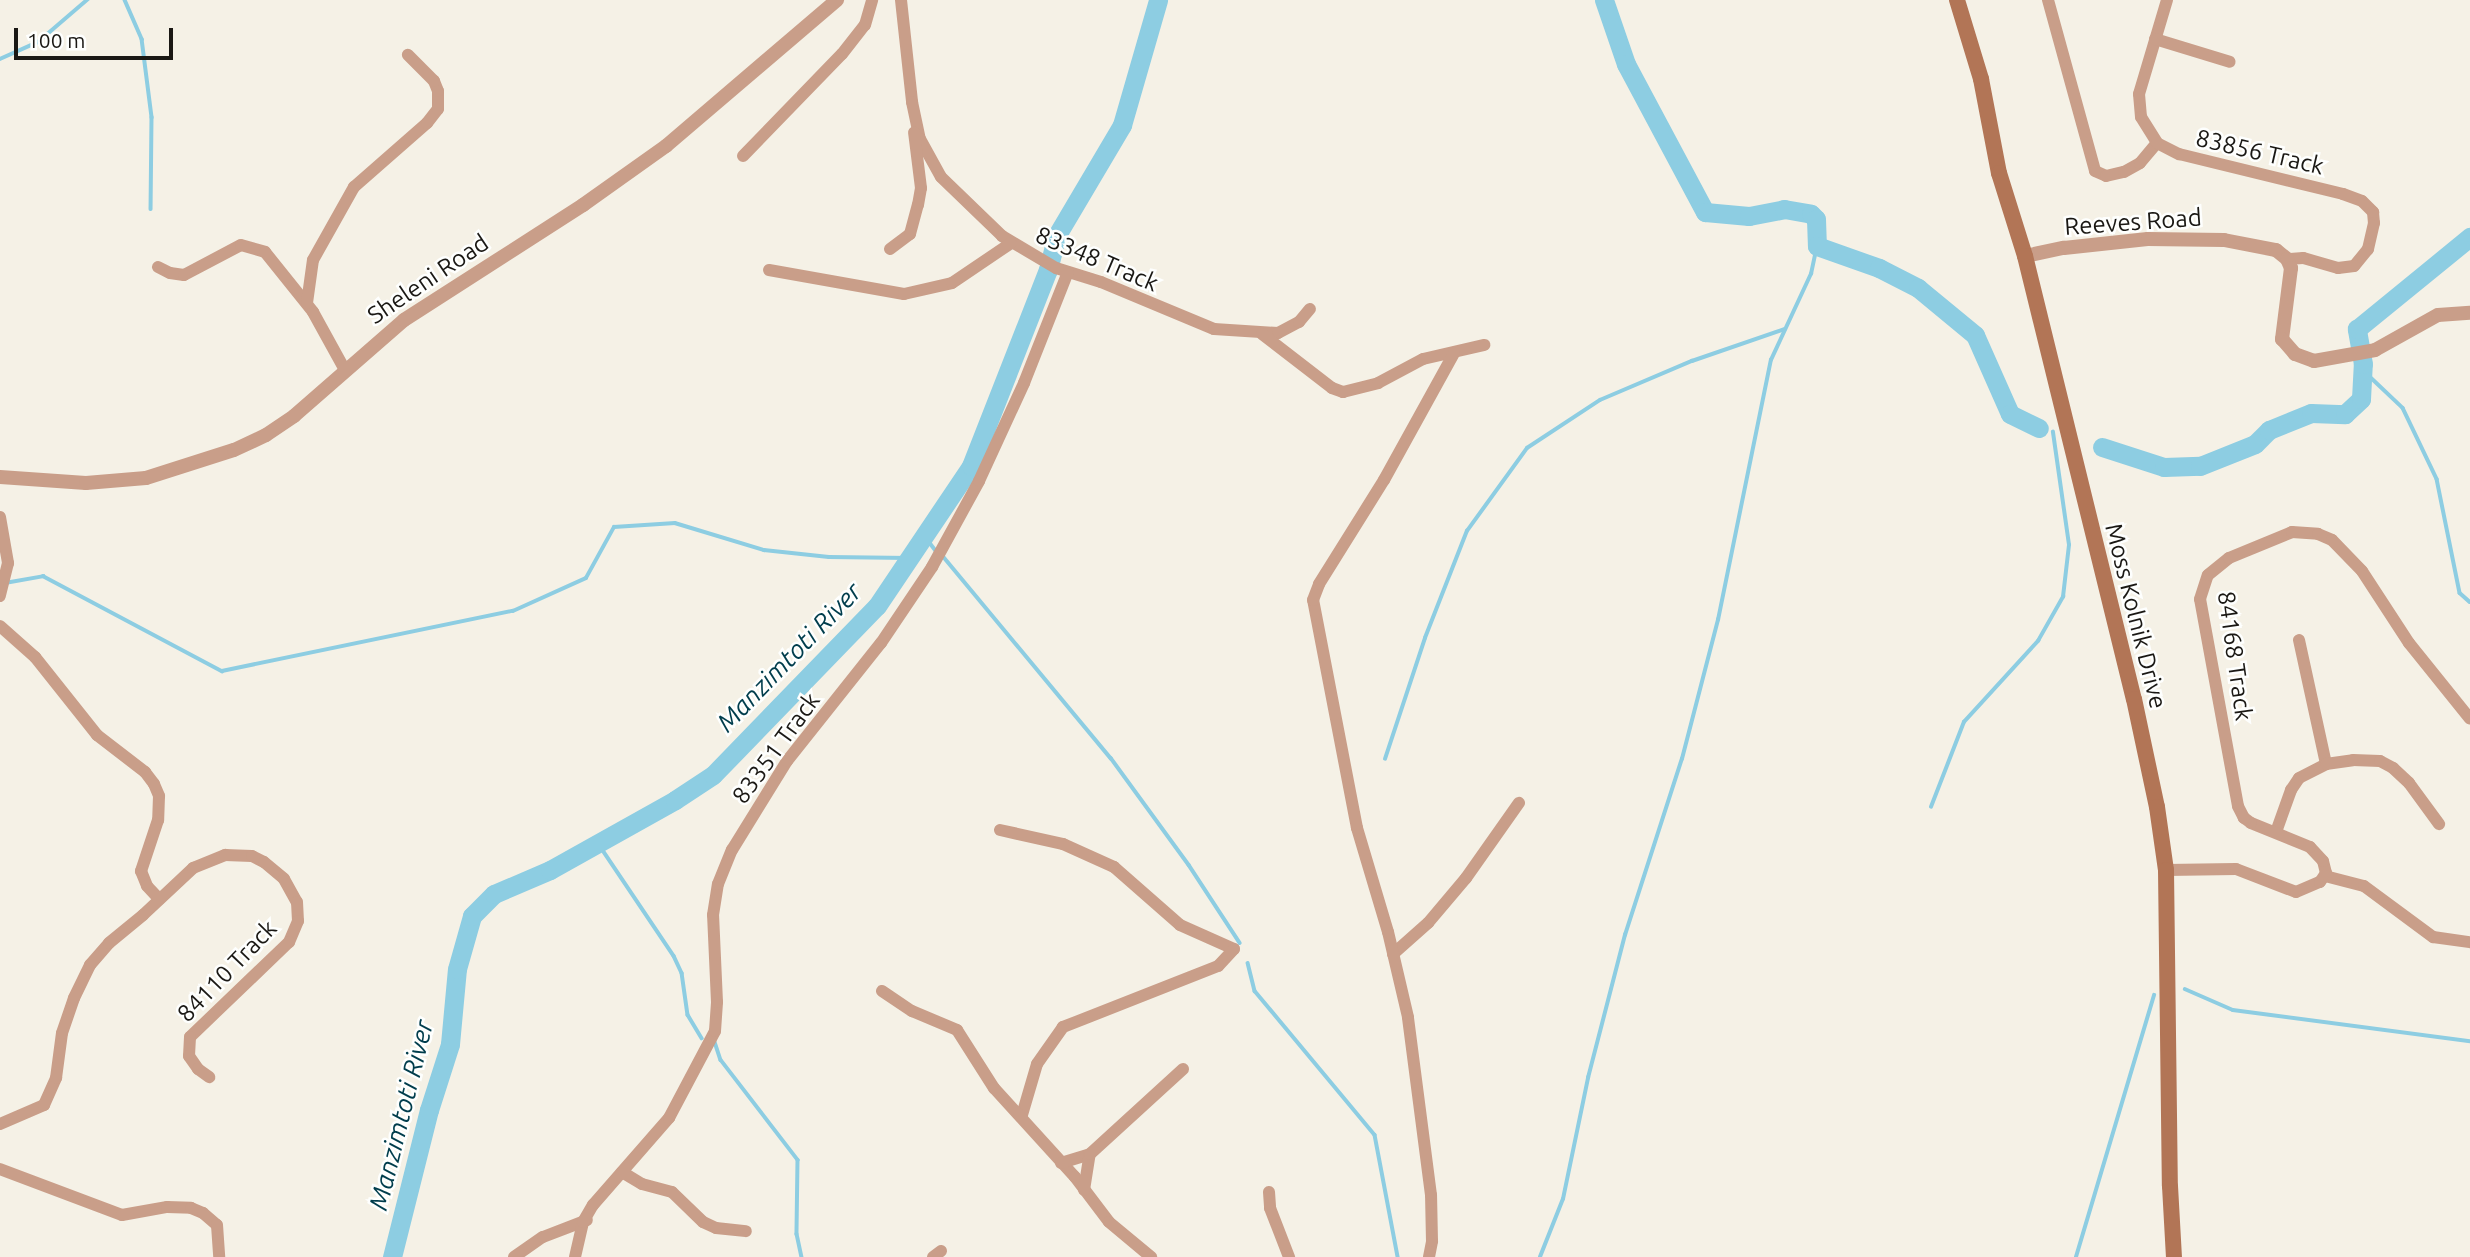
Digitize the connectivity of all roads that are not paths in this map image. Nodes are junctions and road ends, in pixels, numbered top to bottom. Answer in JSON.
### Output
{"nodes":[{"id":1,"x":837,"y":0,"type":"edge"},
{"id":2,"x":872,"y":0,"type":"edge"},
{"id":3,"x":901,"y":0,"type":"edge"},
{"id":4,"x":1957,"y":0,"type":"edge"},
{"id":5,"x":2048,"y":0,"type":"edge"},
{"id":6,"x":2167,"y":0,"type":"edge"},
{"id":7,"x":2155,"y":39,"type":"junction"},
{"id":8,"x":408,"y":55,"type":"dead end"},
{"id":9,"x":2230,"y":62,"type":"dead end"},
{"id":10,"x":915,"y":121,"type":"junction"},
{"id":11,"x":2157,"y":143,"type":"junction"},
{"id":12,"x":743,"y":156,"type":"dead end"},
{"id":13,"x":1011,"y":243,"type":"junction"},
{"id":14,"x":890,"y":249,"type":"dead end"},
{"id":15,"x":2025,"y":256,"type":"junction"},
{"id":16,"x":2287,"y":259,"type":"junction"},
{"id":17,"x":158,"y":267,"type":"dead end"},
{"id":18,"x":769,"y":270,"type":"dead end"},
{"id":19,"x":1062,"y":270,"type":"junction"},
{"id":20,"x":306,"y":303,"type":"junction"},
{"id":21,"x":1310,"y":309,"type":"dead end"},
{"id":22,"x":2470,"y":313,"type":"edge"},
{"id":23,"x":1262,"y":334,"type":"junction"},
{"id":24,"x":1484,"y":345,"type":"dead end"},
{"id":25,"x":1454,"y":353,"type":"junction"},
{"id":26,"x":345,"y":370,"type":"junction"},
{"id":27,"x":0,"y":477,"type":"edge"},
{"id":28,"x":0,"y":517,"type":"edge"},
{"id":29,"x":0,"y":596,"type":"edge"},
{"id":30,"x":0,"y":626,"type":"edge"},
{"id":31,"x":2299,"y":640,"type":"dead end"},
{"id":32,"x":2470,"y":719,"type":"edge"},
{"id":33,"x":2326,"y":764,"type":"junction"},
{"id":34,"x":1519,"y":803,"type":"dead end"},
{"id":35,"x":2439,"y":824,"type":"dead end"},
{"id":36,"x":1000,"y":831,"type":"dead end"},
{"id":37,"x":2276,"y":832,"type":"junction"},
{"id":38,"x":2166,"y":870,"type":"junction"},
{"id":39,"x":2325,"y":876,"type":"junction"},
{"id":40,"x":159,"y":899,"type":"junction"},
{"id":41,"x":2470,"y":942,"type":"edge"},
{"id":42,"x":1393,"y":954,"type":"junction"},
{"id":43,"x":882,"y":991,"type":"dead end"},
{"id":44,"x":1183,"y":1069,"type":"dead end"},
{"id":45,"x":209,"y":1077,"type":"dead end"},
{"id":46,"x":1022,"y":1115,"type":"junction"},
{"id":47,"x":0,"y":1124,"type":"edge"},
{"id":48,"x":1090,"y":1154,"type":"junction"},
{"id":49,"x":1061,"y":1163,"type":"junction"},
{"id":50,"x":0,"y":1169,"type":"edge"},
{"id":51,"x":622,"y":1172,"type":"junction"},
{"id":52,"x":1084,"y":1190,"type":"junction"},
{"id":53,"x":1269,"y":1192,"type":"dead end"},
{"id":54,"x":587,"y":1220,"type":"junction"},
{"id":55,"x":746,"y":1231,"type":"dead end"},
{"id":56,"x":219,"y":1257,"type":"edge"},
{"id":57,"x":514,"y":1257,"type":"edge"},
{"id":58,"x":575,"y":1257,"type":"edge"},
{"id":59,"x":1152,"y":1257,"type":"edge"},
{"id":60,"x":1289,"y":1257,"type":"edge"},
{"id":61,"x":1429,"y":1257,"type":"edge"},
{"id":62,"x":2175,"y":1257,"type":"edge"}],
"edges":[{"from":1,"to":26,"type":"street","name":"Sheleni Road"},
{"from":2,"to":12,"type":"street"},
{"from":3,"to":10,"type":"street","name":"83348 Track"},
{"from":4,"to":15,"type":"main road","name":"Moss Kolnik Drive"},
{"from":5,"to":11,"type":"street"},
{"from":6,"to":7,"type":"street"},
{"from":7,"to":9,"type":"street"},
{"from":7,"to":11,"type":"street"},
{"from":8,"to":20,"type":"street"},
{"from":10,"to":13,"type":"street","name":"83348 Track"},
{"from":10,"to":14,"type":"street"},
{"from":11,"to":16,"type":"street","name":"83856 Track"},
{"from":13,"to":18,"type":"street"},
{"from":13,"to":19,"type":"street","name":"83348 Track"},
{"from":15,"to":16,"type":"street","name":"Reeves Road"},
{"from":15,"to":38,"type":"main road","name":"Moss Kolnik Drive"},
{"from":16,"to":22,"type":"street"},
{"from":17,"to":20,"type":"street"},
{"from":19,"to":23,"type":"street","name":"83348 Track"},
{"from":19,"to":51,"type":"street","name":"83351 Track"},
{"from":20,"to":26,"type":"street"},
{"from":21,"to":23,"type":"street","name":"83348 Track"},
{"from":23,"to":25,"type":"street"},
{"from":24,"to":25,"type":"street"},
{"from":25,"to":42,"type":"street"},
{"from":26,"to":27,"type":"street","name":"Sheleni Road"},
{"from":28,"to":29,"type":"street"},
{"from":30,"to":40,"type":"street"},
{"from":31,"to":33,"type":"street"},
{"from":32,"to":37,"type":"street","name":"84168 Track"},
{"from":33,"to":35,"type":"street"},
{"from":33,"to":37,"type":"street"},
{"from":34,"to":42,"type":"street"},
{"from":36,"to":46,"type":"street"},
{"from":37,"to":39,"type":"street","name":"84168 Track"},
{"from":38,"to":39,"type":"street"},
{"from":38,"to":62,"type":"main road","name":"Moss Kolnik Drive"},
{"from":39,"to":41,"type":"street"},
{"from":40,"to":45,"type":"street","name":"84110 Track"},
{"from":40,"to":47,"type":"street"},
{"from":42,"to":61,"type":"street"},
{"from":43,"to":46,"type":"street"},
{"from":44,"to":48,"type":"street"},
{"from":46,"to":49,"type":"street"},
{"from":48,"to":49,"type":"street"},
{"from":48,"to":52,"type":"street"},
{"from":49,"to":52,"type":"street"},
{"from":50,"to":56,"type":"street"},
{"from":51,"to":54,"type":"street","name":"83351 Track"},
{"from":51,"to":55,"type":"street"},
{"from":52,"to":59,"type":"street"},
{"from":53,"to":60,"type":"street"},
{"from":54,"to":57,"type":"street"},
{"from":54,"to":58,"type":"street","name":"83351 Track"}]}
